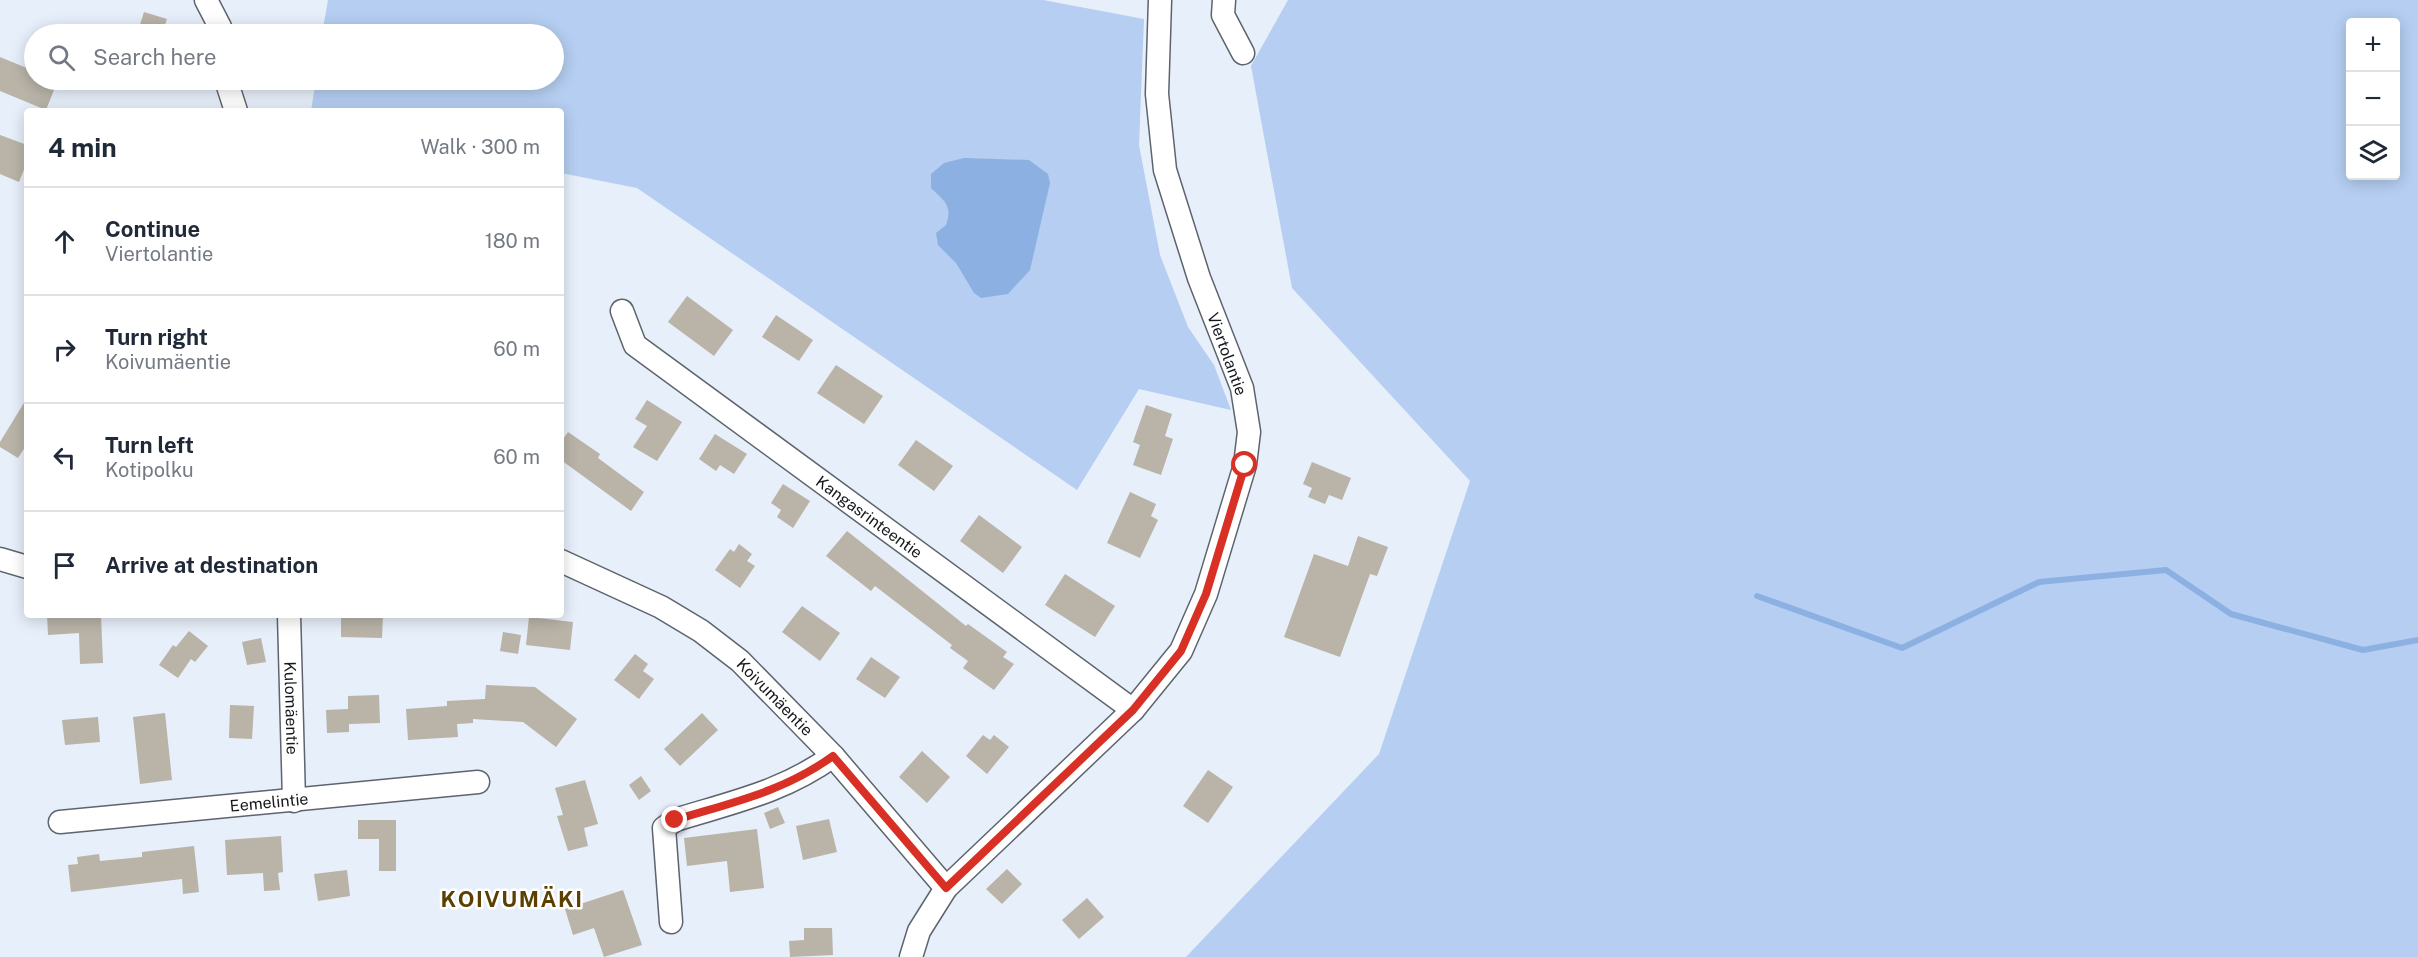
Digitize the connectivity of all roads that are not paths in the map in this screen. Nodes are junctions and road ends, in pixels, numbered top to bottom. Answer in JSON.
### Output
{"nodes":[{"id":1,"x":206,"y":0,"type":"edge"},
{"id":2,"x":1160,"y":0,"type":"edge"},
{"id":3,"x":1224,"y":0,"type":"edge"},
{"id":4,"x":218,"y":24,"type":"edge"},
{"id":5,"x":1243,"y":53,"type":"dead end"},
{"id":6,"x":229,"y":90,"type":"edge"},
{"id":7,"x":235,"y":108,"type":"edge"},
{"id":8,"x":622,"y":311,"type":"dead end"},
{"id":9,"x":0,"y":559,"type":"edge"},
{"id":10,"x":24,"y":562,"type":"edge"},
{"id":11,"x":564,"y":562,"type":"edge"},
{"id":12,"x":289,"y":618,"type":"edge"},
{"id":13,"x":1133,"y":710,"type":"junction"},
{"id":14,"x":833,"y":756,"type":"junction"},
{"id":15,"x":478,"y":782,"type":"dead end"},
{"id":16,"x":294,"y":801,"type":"junction"},
{"id":17,"x":60,"y":822,"type":"dead end"},
{"id":18,"x":946,"y":888,"type":"junction"},
{"id":19,"x":671,"y":922,"type":"dead end"},
{"id":20,"x":911,"y":957,"type":"edge"}],
"edges":[{"from":1,"to":4,"type":"street"},
{"from":2,"to":13,"type":"street","name":"Viertolantie"},
{"from":3,"to":5,"type":"street"},
{"from":6,"to":7,"type":"street"},
{"from":8,"to":13,"type":"street","name":"Kangasrinteentie"},
{"from":9,"to":10,"type":"street"},
{"from":11,"to":14,"type":"street","name":"Koivumäentie"},
{"from":12,"to":16,"type":"street","name":"Kulomäentie"},
{"from":13,"to":18,"type":"street","name":"Viertolantie"},
{"from":14,"to":18,"type":"street","name":"Koivumäentie"},
{"from":14,"to":19,"type":"street"},
{"from":15,"to":16,"type":"street","name":"Eemelintie"},
{"from":16,"to":17,"type":"street","name":"Eemelintie"},
{"from":18,"to":20,"type":"street","name":"Viertolantie"}]}
